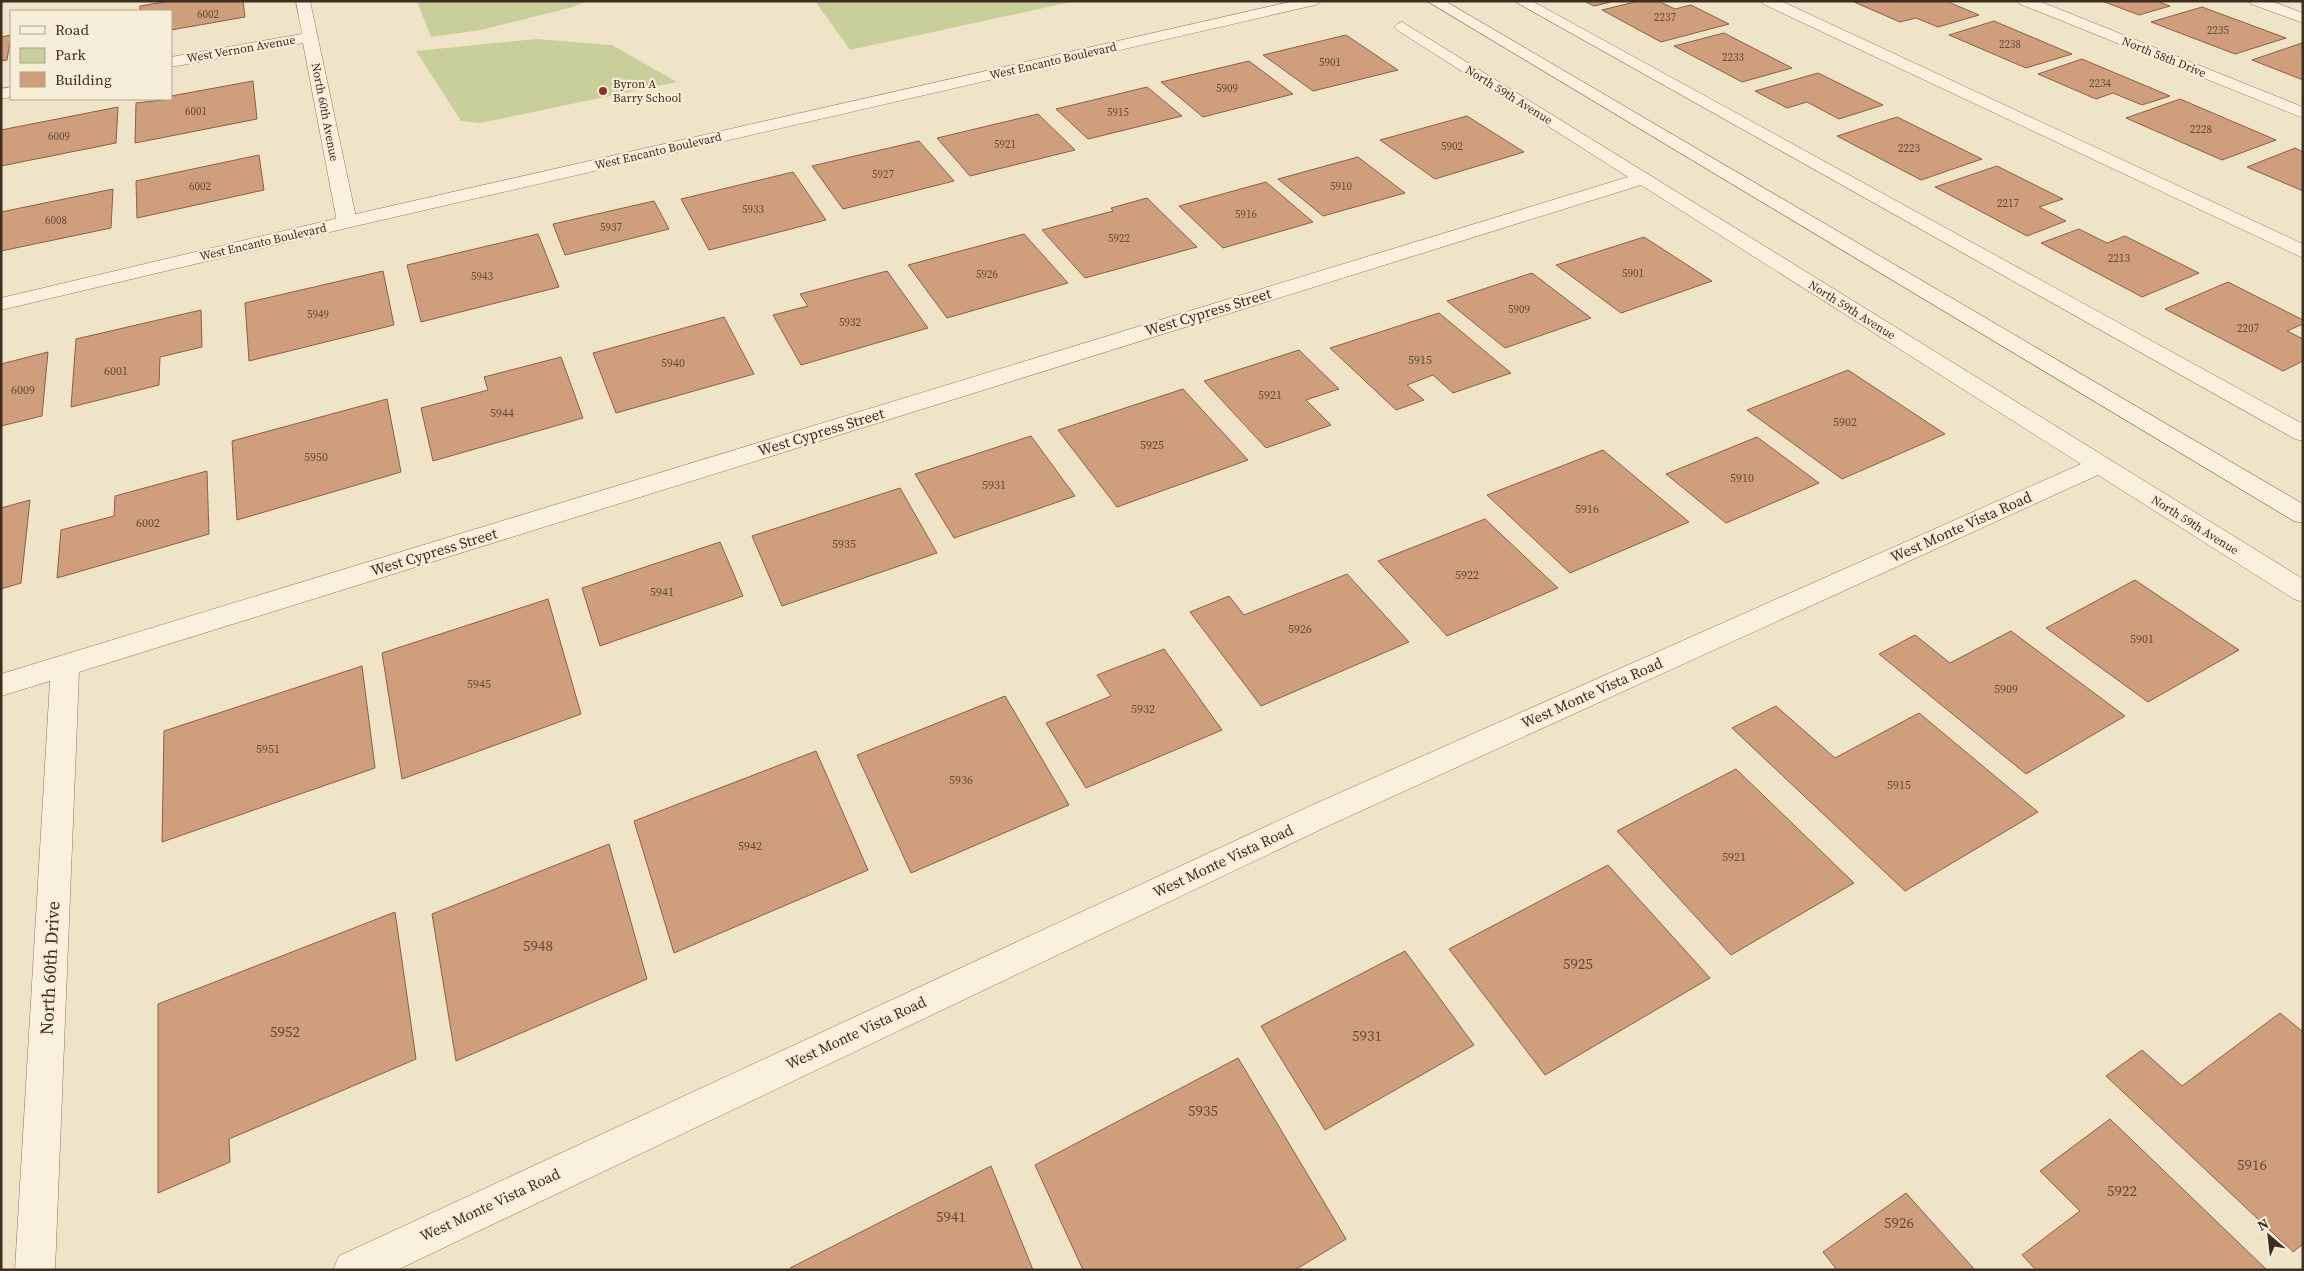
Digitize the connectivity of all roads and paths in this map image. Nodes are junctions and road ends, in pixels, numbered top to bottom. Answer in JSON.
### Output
{"nodes":[{"id":1,"x":303,"y":1,"type":"edge"},
{"id":2,"x":1315,"y":1,"type":"edge"},
{"id":3,"x":1434,"y":1,"type":"edge"},
{"id":4,"x":1521,"y":1,"type":"edge"},
{"id":5,"x":1768,"y":1,"type":"edge"},
{"id":6,"x":2025,"y":1,"type":"edge"},
{"id":7,"x":2256,"y":1,"type":"edge"},
{"id":8,"x":2303,"y":18,"type":"edge"},
{"id":9,"x":1402,"y":27,"type":"dead end"},
{"id":10,"x":310,"y":36,"type":"junction"},
{"id":11,"x":172,"y":62,"type":"edge"},
{"id":12,"x":2303,"y":113,"type":"edge"},
{"id":13,"x":1641,"y":179,"type":"junction"},
{"id":14,"x":347,"y":222,"type":"junction"},
{"id":15,"x":2303,"y":252,"type":"edge"},
{"id":16,"x":1,"y":304,"type":"edge"},
{"id":17,"x":2303,"y":434,"type":"edge"},
{"id":18,"x":2099,"y":465,"type":"junction"},
{"id":19,"x":2303,"y":515,"type":"edge"},
{"id":20,"x":2303,"y":592,"type":"edge"},
{"id":21,"x":65,"y":666,"type":"junction"},
{"id":22,"x":1,"y":685,"type":"edge"},
{"id":23,"x":35,"y":1270,"type":"edge"},
{"id":24,"x":353,"y":1270,"type":"edge"}],
"edges":[{"from":1,"to":10,"type":"street","name":"North 60th Avenue"},
{"from":2,"to":14,"type":"street","name":"West Encanto Boulevard"},
{"from":3,"to":19,"type":"street"},
{"from":4,"to":17,"type":"street"},
{"from":5,"to":15,"type":"street"},
{"from":6,"to":12,"type":"street","name":"North 58th Drive"},
{"from":7,"to":8,"type":"street"},
{"from":9,"to":13,"type":"street","name":"North 59th Avenue"},
{"from":10,"to":11,"type":"street","name":"West Vernon Avenue"},
{"from":10,"to":14,"type":"street","name":"North 60th Avenue"},
{"from":13,"to":18,"type":"street","name":"North 59th Avenue"},
{"from":13,"to":21,"type":"street","name":"West Cypress Street"},
{"from":14,"to":16,"type":"street","name":"West Encanto Boulevard"},
{"from":18,"to":20,"type":"street","name":"North 59th Avenue"},
{"from":18,"to":24,"type":"street","name":"West Monte Vista Road"},
{"from":21,"to":22,"type":"street","name":"West Cypress Street"},
{"from":21,"to":23,"type":"street","name":"North 60th Drive"}]}
